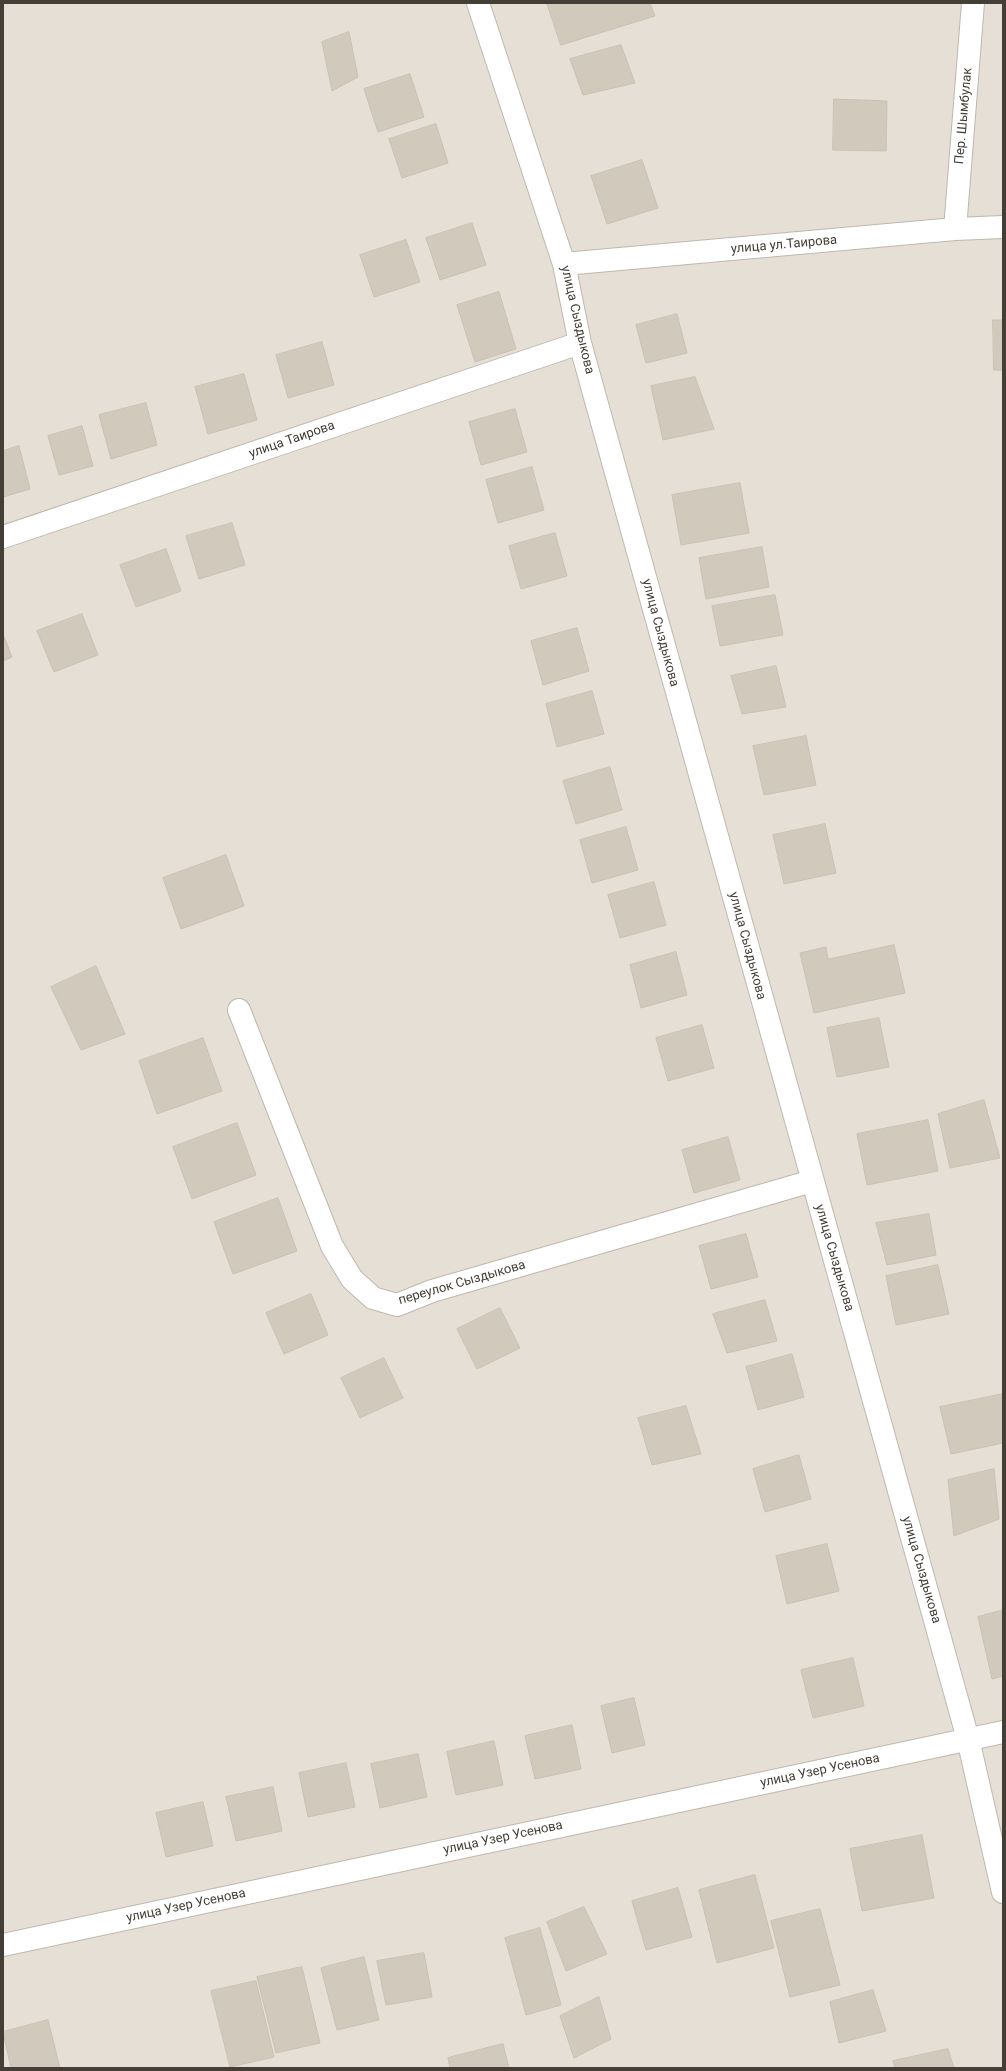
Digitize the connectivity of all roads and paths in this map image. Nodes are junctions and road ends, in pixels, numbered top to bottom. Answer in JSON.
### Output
{"nodes":[{"id":1,"x":478,"y":3,"type":"edge"},
{"id":2,"x":973,"y":3,"type":"edge"},
{"id":3,"x":1003,"y":227,"type":"edge"},
{"id":4,"x":955,"y":229,"type":"junction"},
{"id":5,"x":564,"y":264,"type":"junction"},
{"id":6,"x":580,"y":343,"type":"junction"},
{"id":7,"x":3,"y":537,"type":"edge"},
{"id":8,"x":239,"y":1010,"type":"dead end"},
{"id":9,"x":812,"y":1181,"type":"junction"},
{"id":10,"x":1003,"y":1732,"type":"edge"},
{"id":11,"x":968,"y":1739,"type":"junction"},
{"id":12,"x":1003,"y":1892,"type":"edge"},
{"id":13,"x":3,"y":1945,"type":"edge"}],
"edges":[{"from":1,"to":5,"type":"street","name":"улица Сыздыкова"},
{"from":2,"to":4,"type":"street","name":"Пер. Шымбулак"},
{"from":3,"to":4,"type":"street","name":"улица ул.Таирова"},
{"from":4,"to":5,"type":"street","name":"улица ул.Таирова"},
{"from":5,"to":6,"type":"street","name":"улица Сыздыкова"},
{"from":6,"to":7,"type":"street","name":"улица Таирова"},
{"from":6,"to":9,"type":"street","name":"улица Сыздыкова"},
{"from":8,"to":9,"type":"street","name":"переулок Сыздыкова"},
{"from":9,"to":11,"type":"street","name":"улица Сыздыкова"},
{"from":10,"to":11,"type":"street","name":"улица Узер Усенова"},
{"from":11,"to":12,"type":"street","name":"улица Сыздыкова"},
{"from":11,"to":13,"type":"street","name":"улица Узер Усенова"}]}
